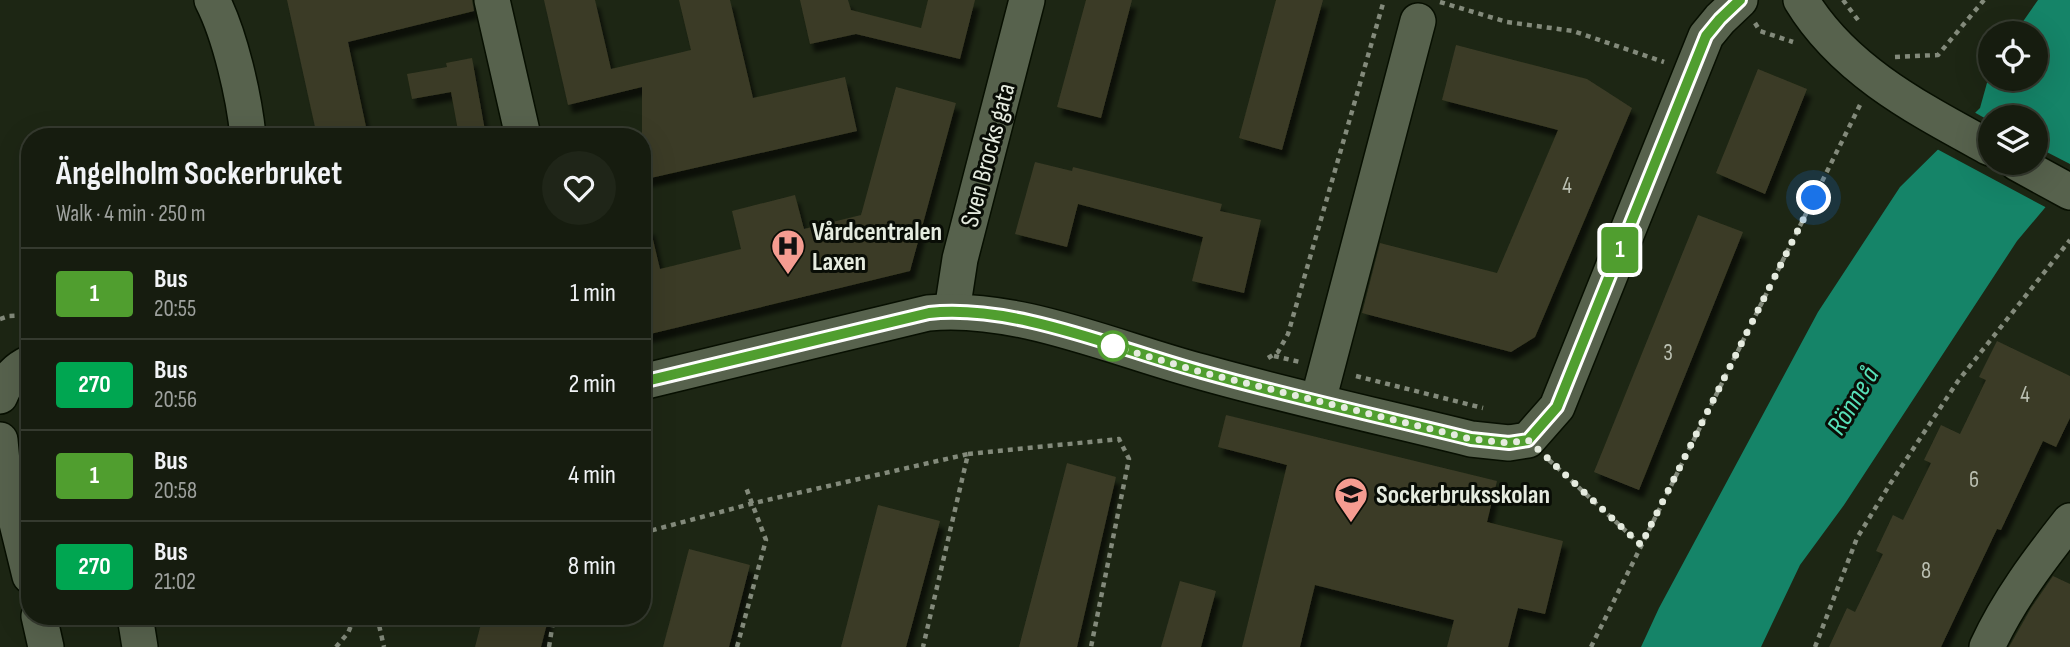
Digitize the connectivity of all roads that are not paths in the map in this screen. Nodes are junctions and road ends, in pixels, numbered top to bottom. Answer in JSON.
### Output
{"nodes":[{"id":1,"x":212,"y":0,"type":"edge"},
{"id":2,"x":492,"y":0,"type":"edge"},
{"id":3,"x":1027,"y":0,"type":"edge"},
{"id":4,"x":1740,"y":0,"type":"edge"},
{"id":5,"x":1801,"y":0,"type":"edge"},
{"id":6,"x":1425,"y":11,"type":"edge"},
{"id":7,"x":247,"y":128,"type":"edge"},
{"id":8,"x":521,"y":128,"type":"edge"},
{"id":9,"x":1978,"y":141,"type":"edge"},
{"id":10,"x":2039,"y":175,"type":"edge"},
{"id":11,"x":2070,"y":192,"type":"edge"},
{"id":12,"x":952,"y":311,"type":"junction"},
{"id":13,"x":21,"y":367,"type":"edge"},
{"id":14,"x":651,"y":380,"type":"edge"},
{"id":15,"x":1322,"y":385,"type":"junction"},
{"id":16,"x":0,"y":396,"type":"edge"},
{"id":17,"x":0,"y":440,"type":"edge"},
{"id":18,"x":2070,"y":521,"type":"edge"},
{"id":19,"x":21,"y":539,"type":"edge"},
{"id":20,"x":41,"y":625,"type":"edge"},
{"id":21,"x":136,"y":625,"type":"edge"},
{"id":22,"x":46,"y":647,"type":"edge"},
{"id":23,"x":140,"y":647,"type":"edge"},
{"id":24,"x":1987,"y":647,"type":"edge"}],
"edges":[{"from":1,"to":7,"type":"street"},
{"from":2,"to":8,"type":"street"},
{"from":3,"to":12,"type":"street","name":"Sven Brocks gata"},
{"from":4,"to":15,"type":"street"},
{"from":5,"to":9,"type":"street"},
{"from":6,"to":15,"type":"street"},
{"from":10,"to":11,"type":"street"},
{"from":12,"to":14,"type":"street"},
{"from":12,"to":15,"type":"street"},
{"from":13,"to":16,"type":"street"},
{"from":17,"to":19,"type":"street"},
{"from":18,"to":24,"type":"street"},
{"from":20,"to":22,"type":"street"},
{"from":21,"to":23,"type":"street"}]}
